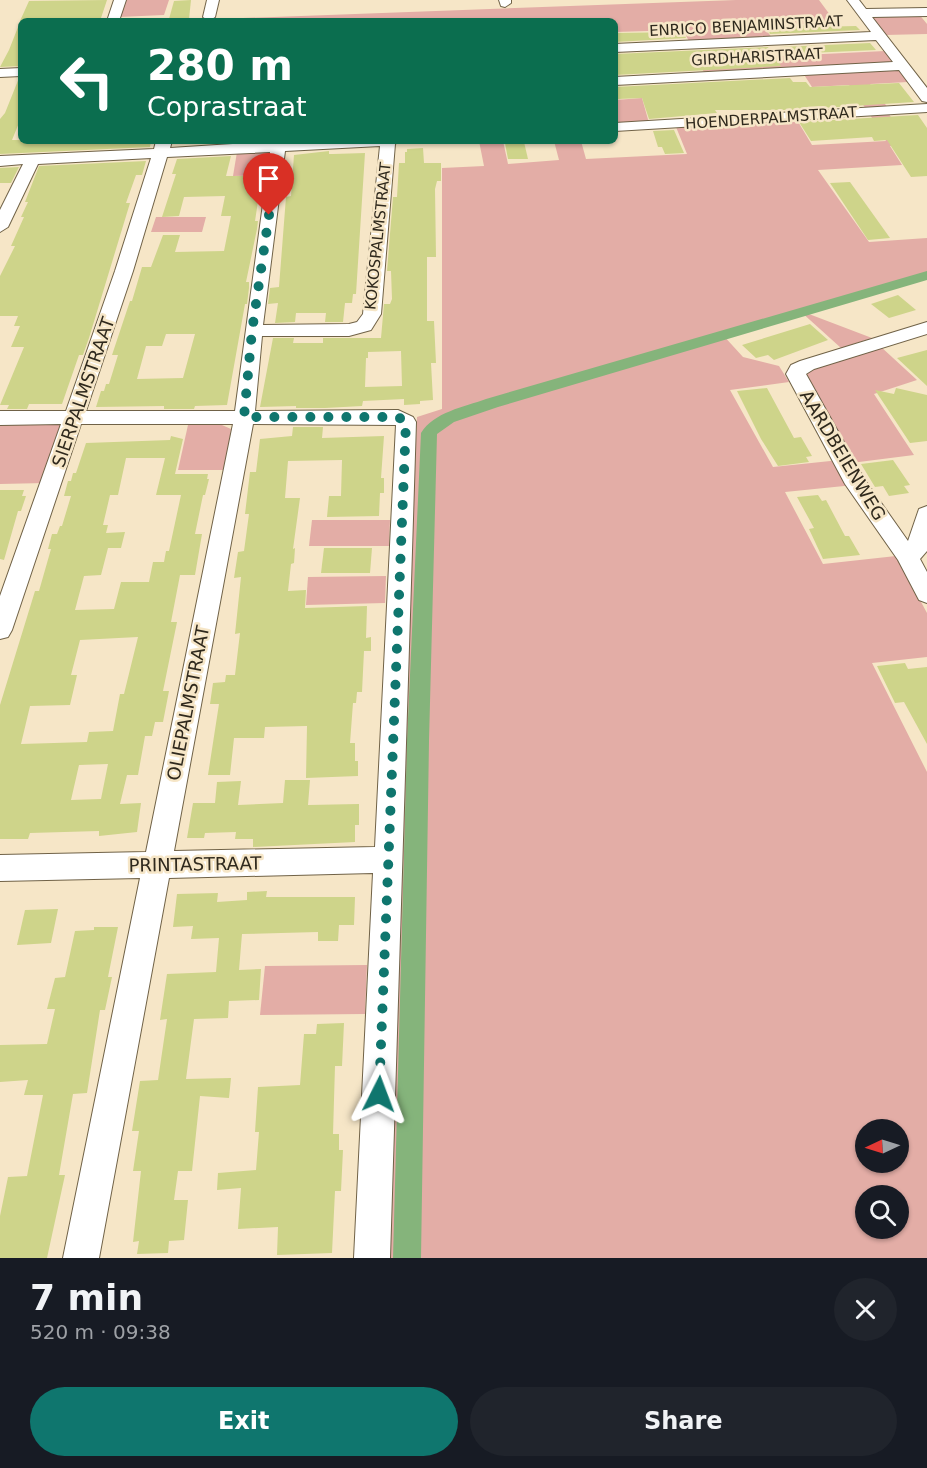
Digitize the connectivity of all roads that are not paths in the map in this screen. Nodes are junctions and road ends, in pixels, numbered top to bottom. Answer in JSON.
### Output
{"nodes":[{"id":1,"x":120,"y":0,"type":"edge"},
{"id":2,"x":213,"y":0,"type":"edge"},
{"id":3,"x":853,"y":0,"type":"edge"},
{"id":4,"x":927,"y":12,"type":"edge"},
{"id":5,"x":863,"y":13,"type":"junction"},
{"id":6,"x":209,"y":17,"type":"dead end"},
{"id":7,"x":114,"y":18,"type":"edge"},
{"id":8,"x":879,"y":36,"type":"junction"},
{"id":9,"x":618,"y":48,"type":"edge"},
{"id":10,"x":901,"y":66,"type":"junction"},
{"id":11,"x":18,"y":72,"type":"edge"},
{"id":12,"x":0,"y":73,"type":"edge"},
{"id":13,"x":618,"y":81,"type":"edge"},
{"id":14,"x":927,"y":98,"type":"edge"},
{"id":15,"x":927,"y":108,"type":"edge"},
{"id":16,"x":618,"y":127,"type":"edge"},
{"id":17,"x":323,"y":144,"type":"edge"},
{"id":18,"x":389,"y":144,"type":"edge"},
{"id":19,"x":162,"y":146,"type":"edge"},
{"id":20,"x":279,"y":146,"type":"junction"},
{"id":21,"x":33,"y":159,"type":"junction"},
{"id":22,"x":0,"y":161,"type":"edge"},
{"id":23,"x":0,"y":227,"type":"edge"},
{"id":24,"x":927,"y":328,"type":"edge"},
{"id":25,"x":252,"y":331,"type":"junction"},
{"id":26,"x":244,"y":417,"type":"junction"},
{"id":27,"x":0,"y":418,"type":"edge"},
{"id":28,"x":74,"y":418,"type":"junction"},
{"id":29,"x":927,"y":514,"type":"edge"},
{"id":30,"x":907,"y":556,"type":"junction"},
{"id":31,"x":927,"y":594,"type":"edge"},
{"id":32,"x":0,"y":630,"type":"edge"},
{"id":33,"x":389,"y":860,"type":"junction"},
{"id":34,"x":157,"y":865,"type":"junction"},
{"id":35,"x":0,"y":868,"type":"edge"},
{"id":36,"x":81,"y":1258,"type":"edge"},
{"id":37,"x":372,"y":1258,"type":"edge"}],
"edges":[{"from":1,"to":7,"type":"street"},
{"from":2,"to":6,"type":"street"},
{"from":3,"to":5,"type":"street"},
{"from":4,"to":5,"type":"street"},
{"from":5,"to":8,"type":"street"},
{"from":8,"to":9,"type":"street","name":"ENRICO BENJAMINSTRAAT"},
{"from":8,"to":10,"type":"street"},
{"from":10,"to":13,"type":"street","name":"GIRDHARISTRAAT"},
{"from":10,"to":14,"type":"street"},
{"from":11,"to":12,"type":"street"},
{"from":15,"to":16,"type":"street","name":"HOENDERPALMSTRAAT"},
{"from":17,"to":20,"type":"street"},
{"from":18,"to":25,"type":"street","name":"KOKOSPALMSTRAAT"},
{"from":19,"to":20,"type":"street"},
{"from":19,"to":21,"type":"street"},
{"from":19,"to":28,"type":"street","name":"SIERPALMSTRAAT"},
{"from":20,"to":25,"type":"street","name":"OLIEPALMSTRAAT"},
{"from":21,"to":22,"type":"street"},
{"from":21,"to":23,"type":"street"},
{"from":24,"to":30,"type":"street","name":"AARDBEIENWEG"},
{"from":25,"to":26,"type":"street","name":"OLIEPALMSTRAAT"},
{"from":26,"to":28,"type":"street"},
{"from":26,"to":33,"type":"street"},
{"from":26,"to":34,"type":"street","name":"OLIEPALMSTRAAT"},
{"from":27,"to":28,"type":"street"},
{"from":28,"to":32,"type":"street","name":"SIERPALMSTRAAT"},
{"from":29,"to":30,"type":"street"},
{"from":30,"to":31,"type":"street","name":"AARDBEIENWEG"},
{"from":33,"to":34,"type":"street","name":"PRINTASTRAAT"},
{"from":33,"to":37,"type":"street"},
{"from":34,"to":35,"type":"street","name":"PRINTASTRAAT"},
{"from":34,"to":36,"type":"street","name":"OLIEPALMSTRAAT"}]}
